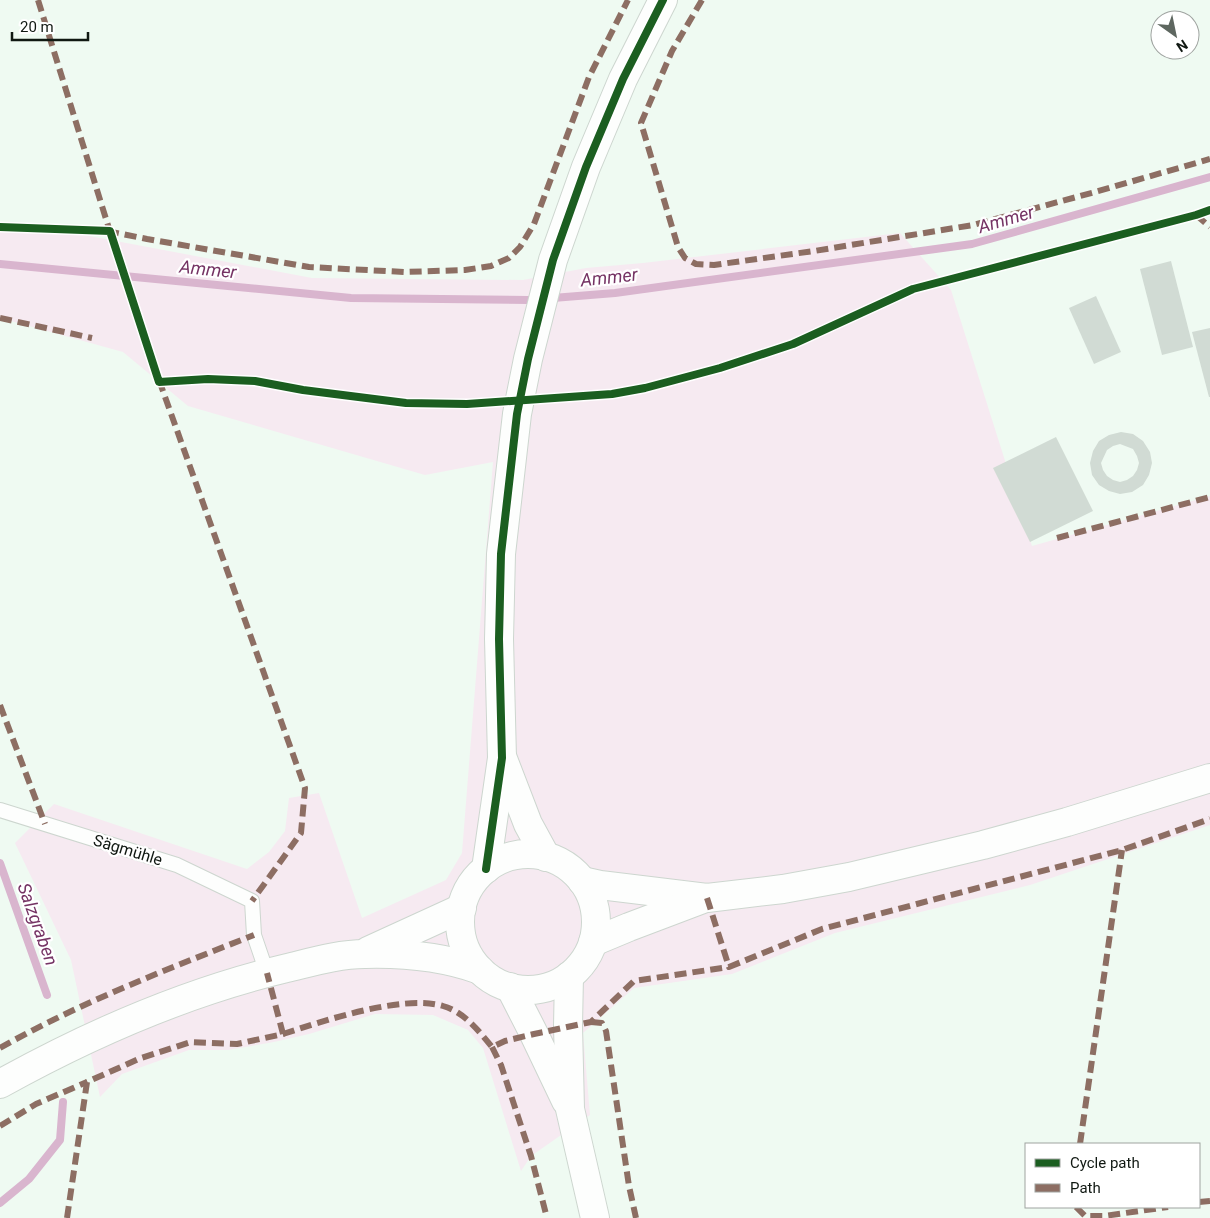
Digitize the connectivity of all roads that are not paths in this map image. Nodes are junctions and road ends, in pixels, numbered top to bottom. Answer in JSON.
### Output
{"nodes":[{"id":1,"x":663,"y":0,"type":"edge"},
{"id":2,"x":502,"y":758,"type":"junction"},
{"id":3,"x":1210,"y":778,"type":"edge"},
{"id":4,"x":0,"y":810,"type":"edge"},
{"id":5,"x":546,"y":857,"type":"junction"},
{"id":6,"x":486,"y":869,"type":"junction"},
{"id":7,"x":582,"y":881,"type":"junction"},
{"id":8,"x":707,"y":898,"type":"junction"},
{"id":9,"x":462,"y":908,"type":"junction"},
{"id":10,"x":593,"y":942,"type":"junction"},
{"id":11,"x":363,"y":954,"type":"junction"},
{"id":12,"x":480,"y":970,"type":"junction"},
{"id":13,"x":267,"y":973,"type":"junction"},
{"id":14,"x":569,"y":976,"type":"junction"},
{"id":15,"x":510,"y":987,"type":"junction"},
{"id":16,"x":0,"y":1084,"type":"edge"},
{"id":17,"x":570,"y":1110,"type":"junction"},
{"id":18,"x":595,"y":1218,"type":"edge"}],
"edges":[{"from":1,"to":2,"type":"street"},
{"from":2,"to":5,"type":"street"},
{"from":2,"to":6,"type":"street"},
{"from":3,"to":8,"type":"street"},
{"from":4,"to":13,"type":"lane","name":"Sägmühle"},
{"from":5,"to":6,"type":"street"},
{"from":5,"to":7,"type":"street"},
{"from":6,"to":9,"type":"street"},
{"from":7,"to":8,"type":"street"},
{"from":7,"to":10,"type":"street"},
{"from":8,"to":10,"type":"street"},
{"from":9,"to":11,"type":"street"},
{"from":9,"to":12,"type":"street"},
{"from":10,"to":14,"type":"street"},
{"from":11,"to":12,"type":"street"},
{"from":11,"to":13,"type":"street"},
{"from":12,"to":15,"type":"street"},
{"from":13,"to":16,"type":"street"},
{"from":14,"to":15,"type":"street"},
{"from":14,"to":17,"type":"street"},
{"from":15,"to":17,"type":"street"},
{"from":17,"to":18,"type":"street"}]}
